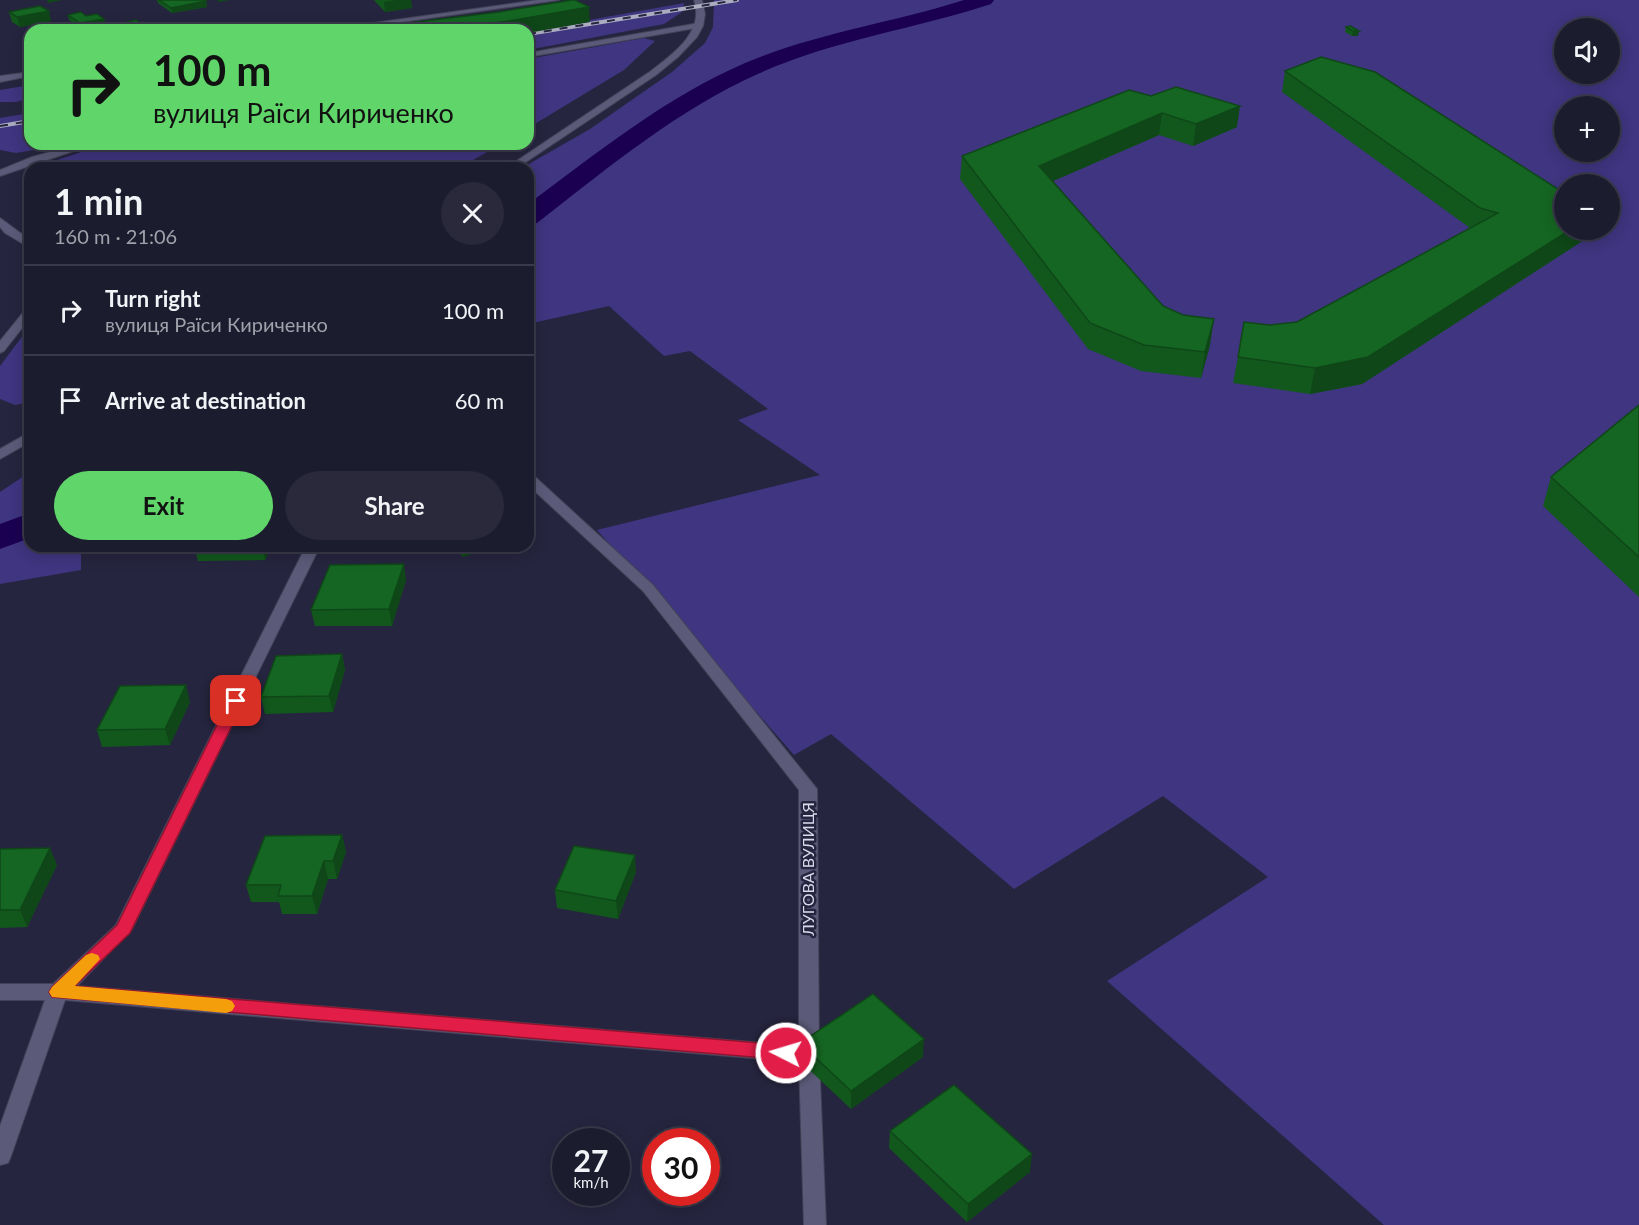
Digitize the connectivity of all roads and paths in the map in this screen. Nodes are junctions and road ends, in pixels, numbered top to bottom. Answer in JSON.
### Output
{"nodes":[{"id":1,"x":555,"y":0,"type":"edge"},
{"id":2,"x":698,"y":0,"type":"edge"},
{"id":3,"x":373,"y":24,"type":"edge"},
{"id":4,"x":699,"y":25,"type":"junction"},
{"id":5,"x":534,"y":54,"type":"edge"},
{"id":6,"x":24,"y":75,"type":"edge"},
{"id":7,"x":0,"y":79,"type":"edge"},
{"id":8,"x":68,"y":150,"type":"edge"},
{"id":9,"x":28,"y":162,"type":"edge"},
{"id":10,"x":520,"y":162,"type":"edge"},
{"id":11,"x":24,"y":163,"type":"edge"},
{"id":12,"x":2,"y":170,"type":"edge"},
{"id":13,"x":0,"y":221,"type":"edge"},
{"id":14,"x":24,"y":241,"type":"edge"},
{"id":15,"x":24,"y":319,"type":"edge"},
{"id":16,"x":0,"y":349,"type":"edge"},
{"id":17,"x":24,"y":440,"type":"edge"},
{"id":18,"x":0,"y":455,"type":"edge"},
{"id":19,"x":534,"y":484,"type":"edge"},
{"id":20,"x":310,"y":552,"type":"edge"},
{"id":21,"x":0,"y":992,"type":"edge"},
{"id":22,"x":58,"y":992,"type":"junction"},
{"id":23,"x":809,"y":1055,"type":"junction"},
{"id":24,"x":0,"y":1156,"type":"edge"},
{"id":25,"x":815,"y":1225,"type":"edge"}],
"edges":[{"from":1,"to":3,"type":"street"},
{"from":2,"to":4,"type":"street"},
{"from":4,"to":5,"type":"street"},
{"from":4,"to":10,"type":"street"},
{"from":6,"to":7,"type":"street"},
{"from":8,"to":9,"type":"street"},
{"from":11,"to":12,"type":"street"},
{"from":13,"to":14,"type":"street"},
{"from":15,"to":16,"type":"street"},
{"from":17,"to":18,"type":"street"},
{"from":19,"to":23,"type":"street","name":"ЛУГОВА ВУЛИЦЯ"},
{"from":20,"to":22,"type":"street"},
{"from":21,"to":22,"type":"street"},
{"from":22,"to":23,"type":"street"},
{"from":22,"to":24,"type":"street"},
{"from":23,"to":25,"type":"street","name":"ЛУГОВА ВУЛИЦЯ"}]}
